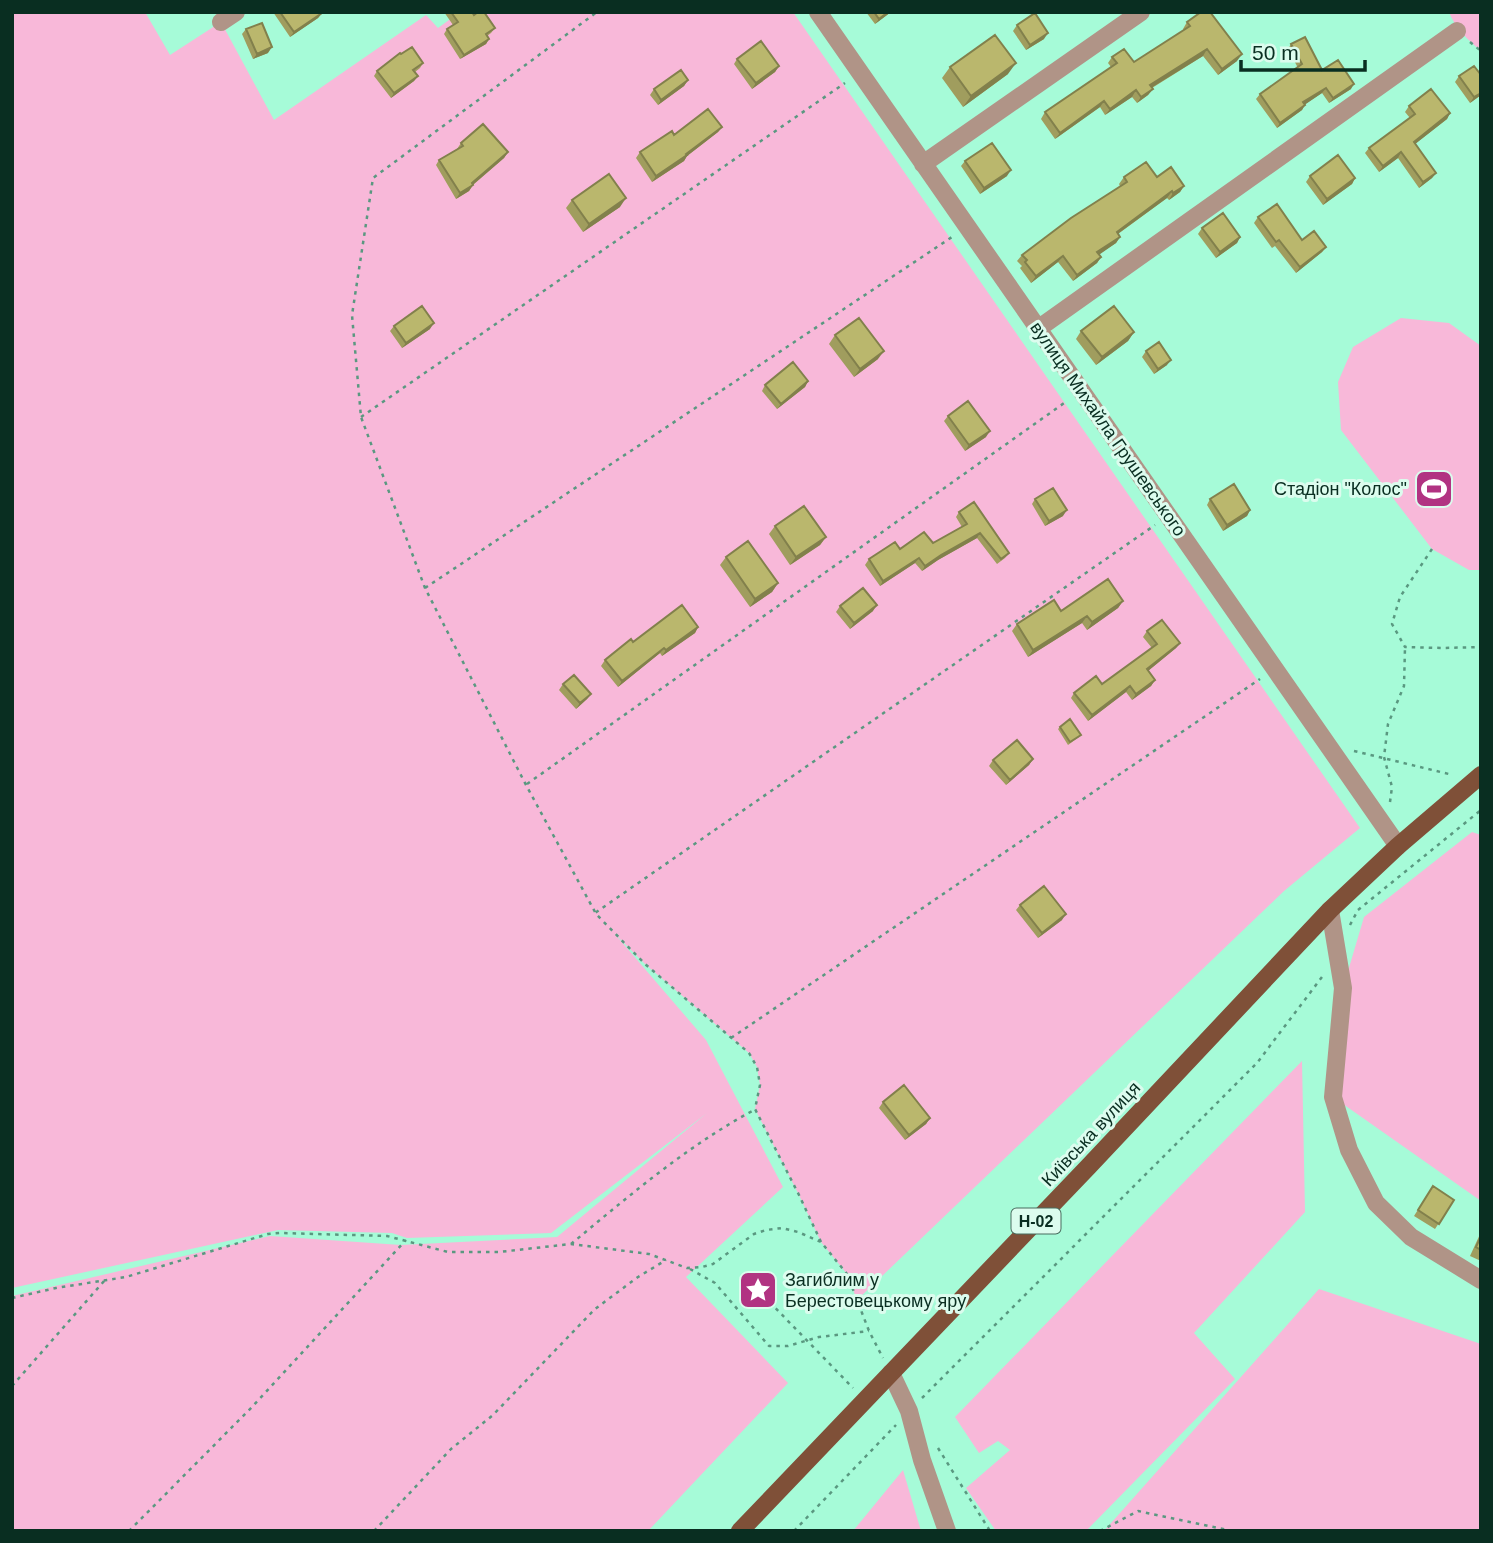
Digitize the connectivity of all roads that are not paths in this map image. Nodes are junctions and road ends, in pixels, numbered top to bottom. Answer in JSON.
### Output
{"nodes":[{"id":1,"x":818,"y":12,"type":"edge"},
{"id":2,"x":1141,"y":12,"type":"edge"},
{"id":3,"x":1457,"y":32,"type":"dead end"},
{"id":4,"x":923,"y":164,"type":"junction"},
{"id":5,"x":1039,"y":328,"type":"junction"},
{"id":6,"x":1478,"y":778,"type":"edge"},
{"id":7,"x":1398,"y":846,"type":"junction"},
{"id":8,"x":1330,"y":910,"type":"junction"},
{"id":9,"x":1481,"y":1280,"type":"edge"},
{"id":10,"x":891,"y":1373,"type":"junction"},
{"id":11,"x":740,"y":1531,"type":"edge"},
{"id":12,"x":947,"y":1531,"type":"edge"}],
"edges":[{"from":1,"to":4,"type":"street","name":"вулиця Михайла Грушевського"},
{"from":2,"to":4,"type":"street"},
{"from":3,"to":5,"type":"street"},
{"from":4,"to":5,"type":"street","name":"вулиця Михайла Грушевського"},
{"from":5,"to":7,"type":"street","name":"вулиця Михайла Грушевського"},
{"from":6,"to":7,"type":"main road","name":"Київська вулиця","number":"Н-02"},
{"from":7,"to":8,"type":"main road","name":"Київська вулиця","number":"Н-02"},
{"from":8,"to":9,"type":"street"},
{"from":8,"to":10,"type":"main road","name":"Київська вулиця","number":"Н-02"},
{"from":10,"to":11,"type":"main road","name":"Київська вулиця","number":"Н-02"},
{"from":10,"to":12,"type":"street"}]}
